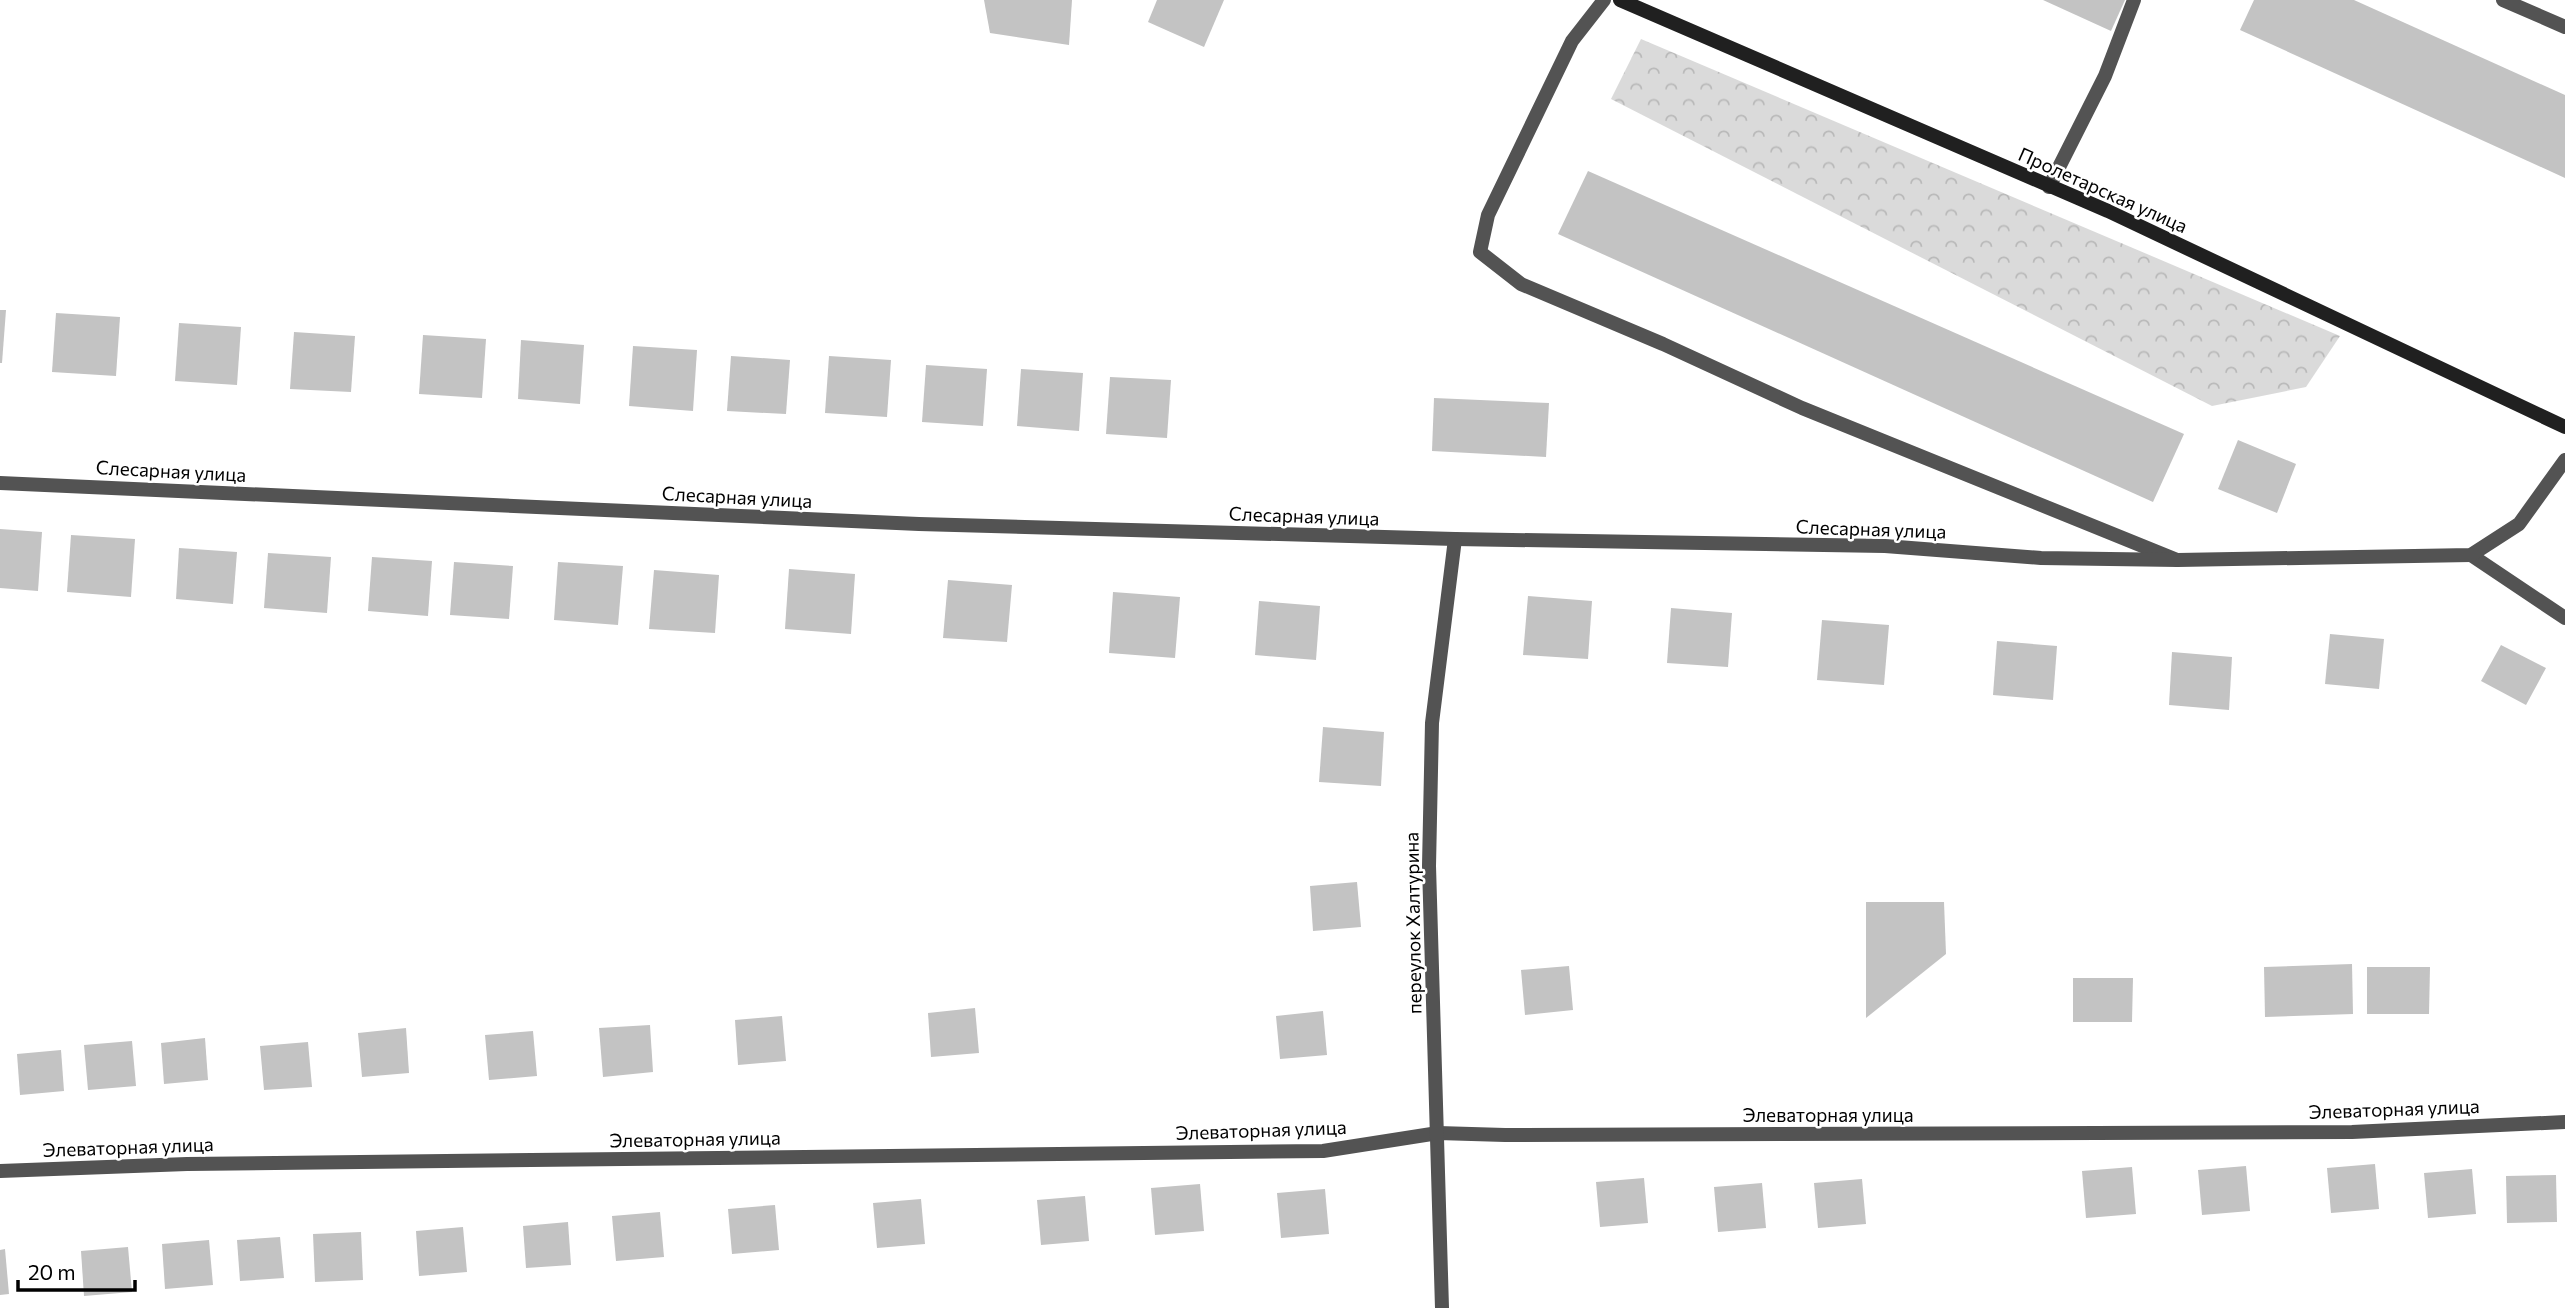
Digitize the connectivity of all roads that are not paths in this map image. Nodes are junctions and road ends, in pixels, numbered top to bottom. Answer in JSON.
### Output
{"nodes":[{"id":1,"x":1604,"y":0,"type":"edge"},
{"id":2,"x":1620,"y":0,"type":"edge"},
{"id":3,"x":2134,"y":0,"type":"edge"},
{"id":4,"x":2503,"y":0,"type":"edge"},
{"id":5,"x":2565,"y":27,"type":"edge"},
{"id":6,"x":2049,"y":187,"type":"junction"},
{"id":7,"x":2565,"y":427,"type":"edge"},
{"id":8,"x":2565,"y":460,"type":"edge"},
{"id":9,"x":0,"y":483,"type":"edge"},
{"id":10,"x":1455,"y":539,"type":"junction"},
{"id":11,"x":2471,"y":555,"type":"junction"},
{"id":12,"x":2178,"y":560,"type":"junction"},
{"id":13,"x":2565,"y":618,"type":"edge"},
{"id":14,"x":2565,"y":1122,"type":"edge"},
{"id":15,"x":1438,"y":1133,"type":"junction"},
{"id":16,"x":0,"y":1171,"type":"edge"},
{"id":17,"x":1442,"y":1308,"type":"edge"}],
"edges":[{"from":1,"to":12,"type":"street"},
{"from":2,"to":6,"type":"main road","name":"Пролетарская улица"},
{"from":3,"to":6,"type":"street"},
{"from":4,"to":5,"type":"street"},
{"from":6,"to":7,"type":"main road","name":"Пролетарская улица"},
{"from":8,"to":11,"type":"street"},
{"from":9,"to":10,"type":"street","name":"Слесарная улица"},
{"from":10,"to":12,"type":"street","name":"Слесарная улица"},
{"from":10,"to":15,"type":"street","name":"переулок Халтурина"},
{"from":11,"to":12,"type":"street","name":"Слесарная улица"},
{"from":11,"to":13,"type":"street"},
{"from":14,"to":15,"type":"street","name":"Элеваторная улица"},
{"from":15,"to":16,"type":"street","name":"Элеваторная улица"},
{"from":15,"to":17,"type":"street","name":"переулок Халтурина"}]}
